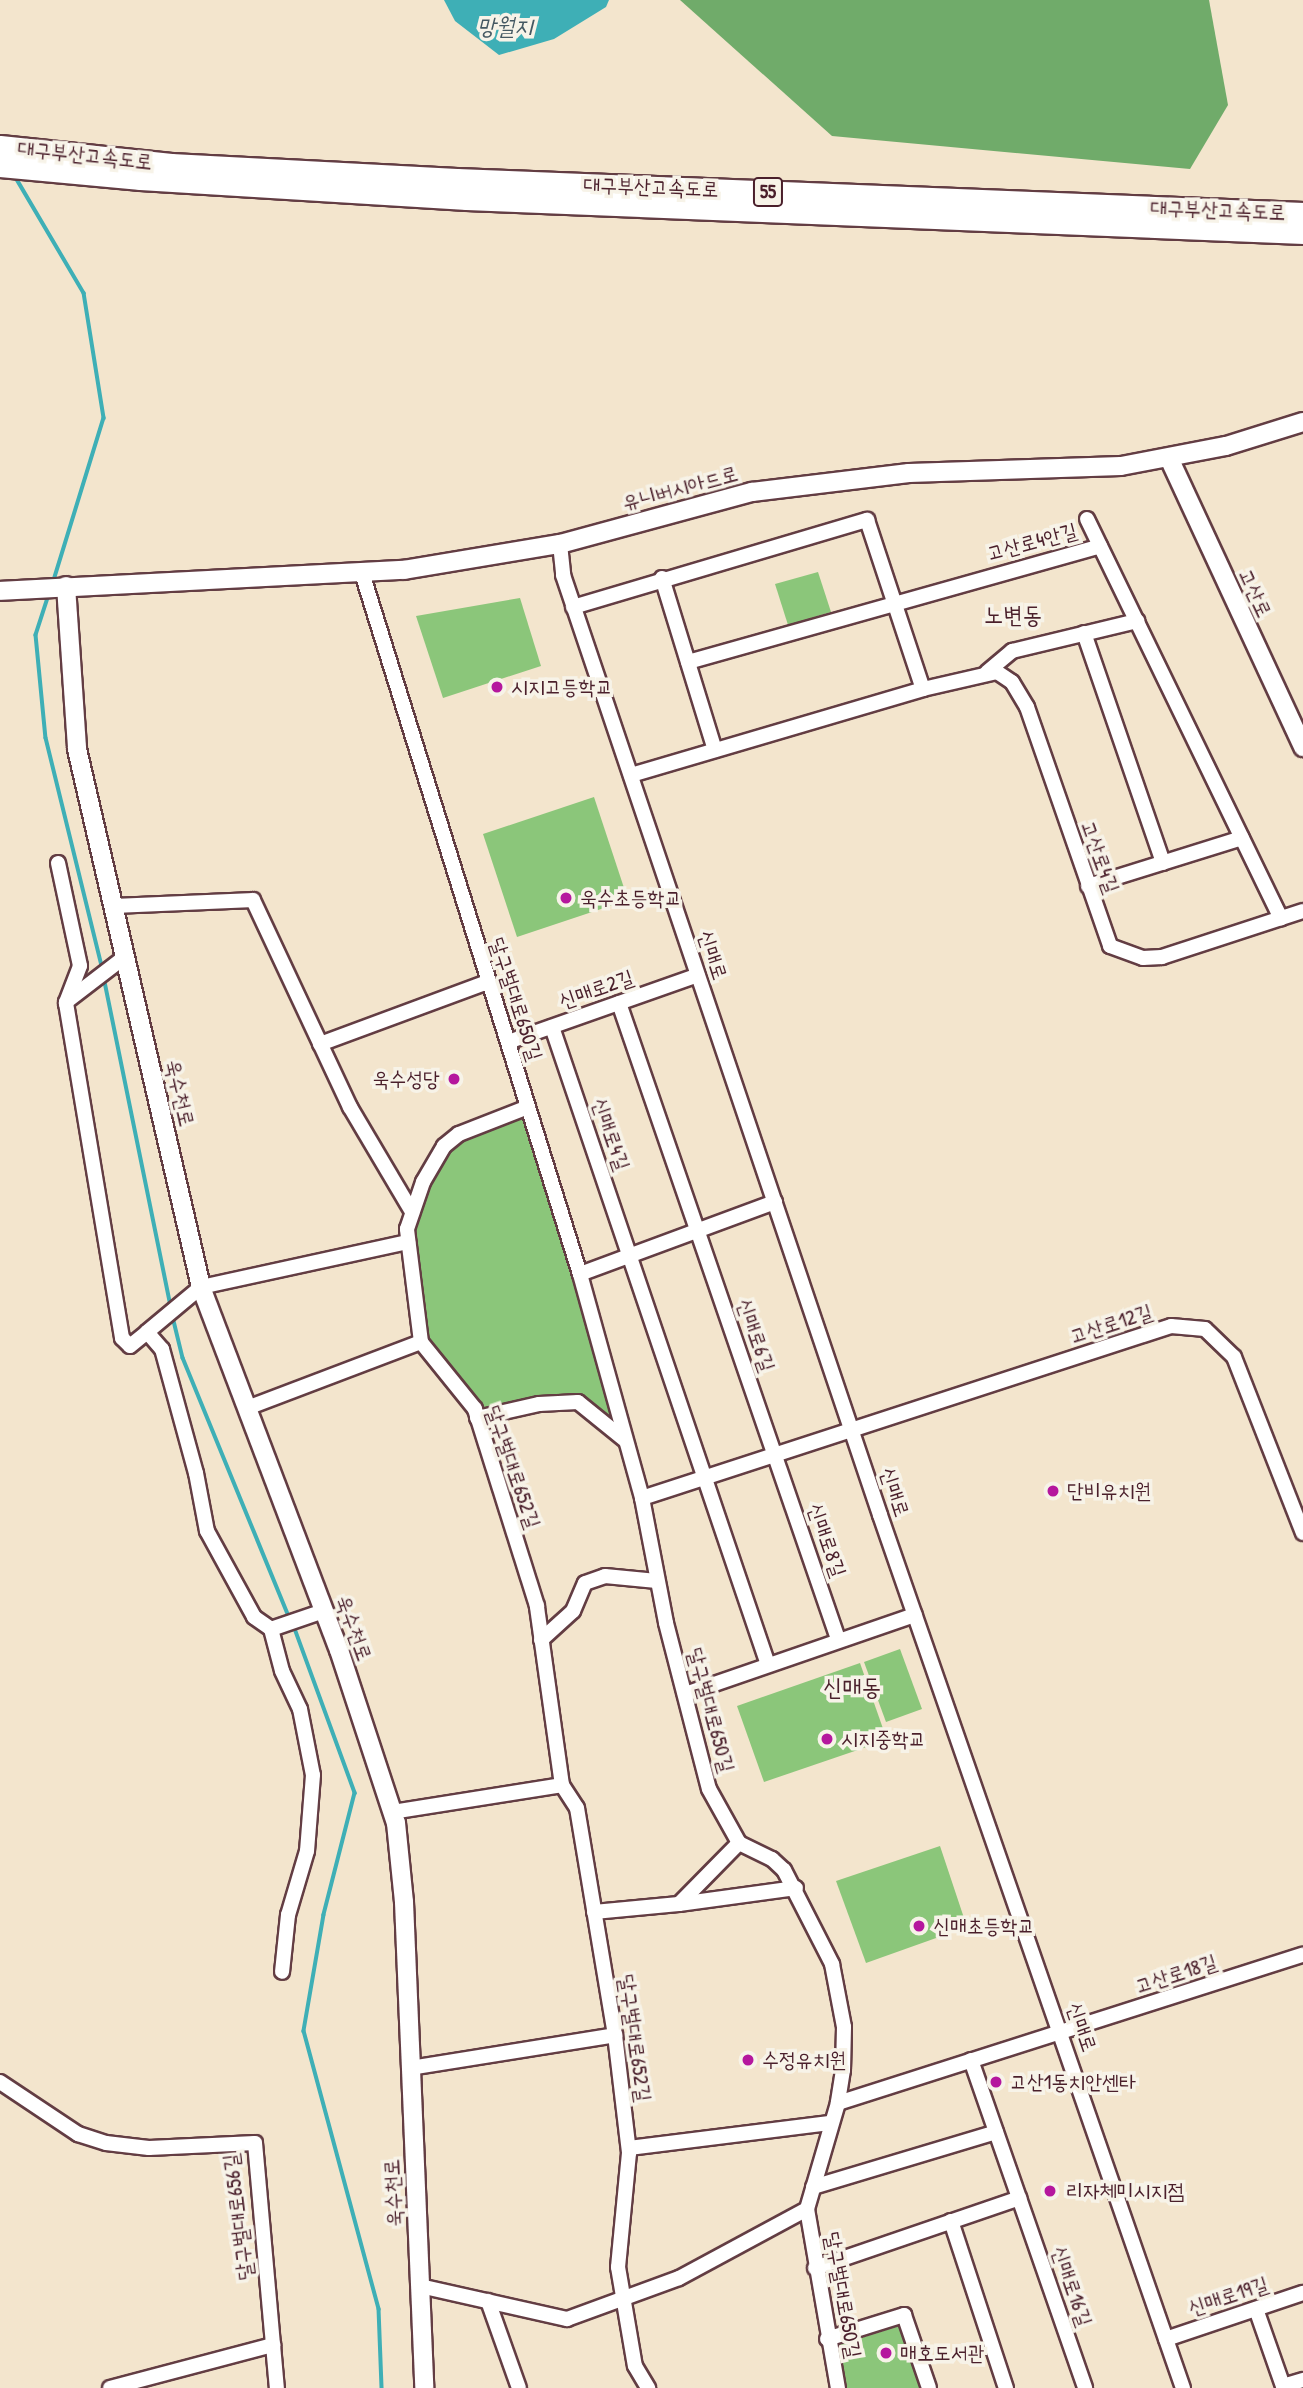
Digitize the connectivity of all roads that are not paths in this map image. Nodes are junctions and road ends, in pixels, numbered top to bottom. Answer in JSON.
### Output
{"nodes":[{"id":1,"x":0,"y":146,"type":"edge"},
{"id":2,"x":0,"y":166,"type":"edge"},
{"id":3,"x":1029,"y":212,"type":"junction"},
{"id":4,"x":1303,"y":214,"type":"edge"},
{"id":5,"x":1114,"y":216,"type":"junction"},
{"id":6,"x":1303,"y":233,"type":"edge"},
{"id":7,"x":1303,"y":422,"type":"edge"},
{"id":8,"x":1169,"y":458,"type":"junction"},
{"id":9,"x":1087,"y":519,"type":"dead end"},
{"id":10,"x":560,"y":544,"type":"junction"},
{"id":11,"x":1100,"y":545,"type":"junction"},
{"id":12,"x":362,"y":573,"type":"junction"},
{"id":13,"x":662,"y":578,"type":"junction"},
{"id":14,"x":66,"y":586,"type":"junction"},
{"id":15,"x":0,"y":591,"type":"edge"},
{"id":16,"x":894,"y":602,"type":"junction"},
{"id":17,"x":573,"y":607,"type":"junction"},
{"id":18,"x":1137,"y":621,"type":"junction"},
{"id":19,"x":1084,"y":633,"type":"junction"},
{"id":20,"x":688,"y":662,"type":"junction"},
{"id":21,"x":987,"y":672,"type":"junction"},
{"id":22,"x":923,"y":689,"type":"junction"},
{"id":23,"x":1303,"y":747,"type":"edge"},
{"id":24,"x":715,"y":750,"type":"junction"},
{"id":25,"x":631,"y":775,"type":"junction"},
{"id":26,"x":1242,"y":838,"type":"junction"},
{"id":27,"x":58,"y":863,"type":"dead end"},
{"id":28,"x":1163,"y":863,"type":"junction"},
{"id":29,"x":1088,"y":886,"type":"junction"},
{"id":30,"x":115,"y":906,"type":"junction"},
{"id":31,"x":1303,"y":911,"type":"edge"},
{"id":32,"x":1281,"y":918,"type":"junction"},
{"id":33,"x":126,"y":956,"type":"junction"},
{"id":34,"x":698,"y":975,"type":"junction"},
{"id":35,"x":488,"y":982,"type":"junction"},
{"id":36,"x":66,"y":1003,"type":"junction"},
{"id":37,"x":619,"y":1003,"type":"junction"},
{"id":38,"x":552,"y":1027,"type":"junction"},
{"id":39,"x":508,"y":1042,"type":"junction"},
{"id":40,"x":320,"y":1044,"type":"junction"},
{"id":41,"x":528,"y":1107,"type":"junction"},
{"id":42,"x":775,"y":1202,"type":"junction"},
{"id":43,"x":412,"y":1212,"type":"junction"},
{"id":44,"x":696,"y":1231,"type":"junction"},
{"id":45,"x":408,"y":1242,"type":"junction"},
{"id":46,"x":630,"y":1255,"type":"junction"},
{"id":47,"x":580,"y":1274,"type":"junction"},
{"id":48,"x":201,"y":1287,"type":"junction"},
{"id":49,"x":147,"y":1332,"type":"junction"},
{"id":50,"x":421,"y":1342,"type":"junction"},
{"id":51,"x":247,"y":1408,"type":"junction"},
{"id":52,"x":477,"y":1418,"type":"junction"},
{"id":53,"x":853,"y":1432,"type":"junction"},
{"id":54,"x":625,"y":1440,"type":"junction"},
{"id":55,"x":775,"y":1454,"type":"junction"},
{"id":56,"x":704,"y":1479,"type":"junction"},
{"id":57,"x":642,"y":1498,"type":"junction"},
{"id":58,"x":1303,"y":1533,"type":"edge"},
{"id":59,"x":657,"y":1581,"type":"junction"},
{"id":60,"x":324,"y":1611,"type":"junction"},
{"id":61,"x":915,"y":1615,"type":"junction"},
{"id":62,"x":271,"y":1629,"type":"junction"},
{"id":63,"x":838,"y":1639,"type":"junction"},
{"id":64,"x":541,"y":1640,"type":"junction"},
{"id":65,"x":767,"y":1662,"type":"junction"},
{"id":66,"x":685,"y":1694,"type":"junction"},
{"id":67,"x":562,"y":1786,"type":"junction"},
{"id":68,"x":392,"y":1812,"type":"junction"},
{"id":69,"x":739,"y":1843,"type":"junction"},
{"id":70,"x":796,"y":1888,"type":"junction"},
{"id":71,"x":679,"y":1904,"type":"junction"},
{"id":72,"x":594,"y":1912,"type":"junction"},
{"id":73,"x":1303,"y":1955,"type":"edge"},
{"id":74,"x":282,"y":1972,"type":"dead end"},
{"id":75,"x":1062,"y":2034,"type":"junction"},
{"id":76,"x":615,"y":2035,"type":"junction"},
{"id":77,"x":971,"y":2060,"type":"junction"},
{"id":78,"x":410,"y":2068,"type":"junction"},
{"id":79,"x":0,"y":2082,"type":"edge"},
{"id":80,"x":838,"y":2103,"type":"junction"},
{"id":81,"x":830,"y":2123,"type":"junction"},
{"id":82,"x":996,"y":2132,"type":"junction"},
{"id":83,"x":629,"y":2148,"type":"junction"},
{"id":84,"x":813,"y":2187,"type":"junction"},
{"id":85,"x":1019,"y":2198,"type":"junction"},
{"id":86,"x":807,"y":2209,"type":"junction"},
{"id":87,"x":951,"y":2221,"type":"junction"},
{"id":88,"x":815,"y":2268,"type":"junction"},
{"id":89,"x":421,"y":2286,"type":"junction"},
{"id":90,"x":1303,"y":2293,"type":"edge"},
{"id":91,"x":488,"y":2301,"type":"junction"},
{"id":92,"x":622,"y":2302,"type":"junction"},
{"id":93,"x":1256,"y":2309,"type":"junction"},
{"id":94,"x":827,"y":2339,"type":"junction"},
{"id":95,"x":1166,"y":2339,"type":"junction"},
{"id":96,"x":273,"y":2344,"type":"junction"},
{"id":97,"x":1303,"y":2379,"type":"edge"},
{"id":98,"x":110,"y":2388,"type":"edge"},
{"id":99,"x":277,"y":2388,"type":"edge"},
{"id":100,"x":424,"y":2388,"type":"edge"},
{"id":101,"x":519,"y":2388,"type":"edge"},
{"id":102,"x":648,"y":2388,"type":"edge"},
{"id":103,"x":838,"y":2388,"type":"edge"},
{"id":104,"x":929,"y":2388,"type":"edge"},
{"id":105,"x":1006,"y":2388,"type":"edge"},
{"id":106,"x":1085,"y":2388,"type":"edge"},
{"id":107,"x":1183,"y":2388,"type":"edge"}],
"edges":[{"from":1,"to":3,"type":"highway","name":"대구부산고속도로","number":"55"},
{"from":2,"to":3,"type":"highway","name":"대구부산고속도로","number":"55"},
{"from":3,"to":5,"type":"highway","name":"대구부산고속도로","number":"55"},
{"from":4,"to":5,"type":"highway","name":"대구부산고속도로","number":"55"},
{"from":5,"to":6,"type":"highway","name":"대구부산고속도로","number":"55"},
{"from":7,"to":8,"type":"main road","name":"유니버시아드로"},
{"from":8,"to":10,"type":"main road","name":"유니버시아드로"},
{"from":8,"to":23,"type":"main road","name":"고산로"},
{"from":9,"to":11,"type":"street"},
{"from":10,"to":12,"type":"main road","name":"유니버시아드로"},
{"from":10,"to":17,"type":"street","name":"신매로"},
{"from":11,"to":16,"type":"street","name":"고산로4안길"},
{"from":11,"to":18,"type":"street","name":"고산로4안길"},
{"from":12,"to":14,"type":"main road","name":"유니버시아드로"},
{"from":12,"to":35,"type":"street","name":"달구벌대로650길"},
{"from":13,"to":16,"type":"street"},
{"from":13,"to":17,"type":"street"},
{"from":13,"to":20,"type":"street"},
{"from":14,"to":15,"type":"main road","name":"유니버시아드로"},
{"from":14,"to":30,"type":"main road","name":"욱수천로"},
{"from":16,"to":20,"type":"street","name":"고산로4안길"},
{"from":16,"to":22,"type":"street"},
{"from":17,"to":25,"type":"street","name":"신매로"},
{"from":18,"to":19,"type":"street"},
{"from":18,"to":26,"type":"street","name":"고산로4안길"},
{"from":19,"to":21,"type":"street"},
{"from":19,"to":28,"type":"street"},
{"from":20,"to":24,"type":"street"},
{"from":21,"to":22,"type":"street"},
{"from":21,"to":29,"type":"street","name":"고산로4길"},
{"from":22,"to":24,"type":"street"},
{"from":24,"to":25,"type":"street"},
{"from":25,"to":34,"type":"street","name":"신매로"},
{"from":26,"to":28,"type":"street"},
{"from":26,"to":32,"type":"street","name":"고산로4안길"},
{"from":27,"to":36,"type":"street"},
{"from":28,"to":29,"type":"street"},
{"from":29,"to":32,"type":"street","name":"고산로4길"},
{"from":30,"to":33,"type":"main road","name":"욱수천로"},
{"from":30,"to":40,"type":"street"},
{"from":31,"to":32,"type":"street","name":"고산로4길"},
{"from":33,"to":36,"type":"street"},
{"from":33,"to":48,"type":"main road","name":"욱수천로"},
{"from":34,"to":37,"type":"street","name":"신매로2길"},
{"from":34,"to":42,"type":"street","name":"신매로"},
{"from":35,"to":39,"type":"street","name":"달구벌대로650길"},
{"from":35,"to":40,"type":"street"},
{"from":36,"to":49,"type":"street"},
{"from":37,"to":38,"type":"street","name":"신매로2길"},
{"from":37,"to":44,"type":"street"},
{"from":38,"to":39,"type":"street","name":"신매로2길"},
{"from":38,"to":46,"type":"street","name":"신매로4길"},
{"from":39,"to":41,"type":"street","name":"달구벌대로650길"},
{"from":40,"to":43,"type":"street"},
{"from":41,"to":43,"type":"street","name":"달구벌대로652길"},
{"from":41,"to":47,"type":"street","name":"달구벌대로650길"},
{"from":42,"to":44,"type":"street"},
{"from":42,"to":53,"type":"street","name":"신매로"},
{"from":43,"to":45,"type":"street","name":"달구벌대로652길"},
{"from":44,"to":46,"type":"street"},
{"from":44,"to":55,"type":"street","name":"신매로6길"},
{"from":45,"to":48,"type":"street"},
{"from":45,"to":50,"type":"street","name":"달구벌대로652길"},
{"from":46,"to":47,"type":"street"},
{"from":46,"to":56,"type":"street"},
{"from":47,"to":54,"type":"street","name":"달구벌대로650길"},
{"from":48,"to":49,"type":"street"},
{"from":48,"to":51,"type":"main road","name":"욱수천로"},
{"from":49,"to":62,"type":"street"},
{"from":50,"to":51,"type":"street"},
{"from":50,"to":52,"type":"street","name":"달구벌대로652길"},
{"from":51,"to":60,"type":"main road","name":"욱수천로"},
{"from":52,"to":54,"type":"street"},
{"from":52,"to":64,"type":"street","name":"달구벌대로652길"},
{"from":53,"to":55,"type":"street"},
{"from":53,"to":58,"type":"street","name":"고산로12길"},
{"from":53,"to":61,"type":"street","name":"신매로"},
{"from":54,"to":57,"type":"street","name":"달구벌대로650길"},
{"from":55,"to":56,"type":"street"},
{"from":55,"to":63,"type":"street","name":"신매로8길"},
{"from":56,"to":57,"type":"street"},
{"from":56,"to":65,"type":"street"},
{"from":57,"to":59,"type":"street","name":"달구벌대로650길"},
{"from":59,"to":64,"type":"street"},
{"from":59,"to":66,"type":"street","name":"달구벌대로650길"},
{"from":60,"to":62,"type":"street"},
{"from":60,"to":68,"type":"main road","name":"욱수천로"},
{"from":61,"to":63,"type":"street"},
{"from":61,"to":75,"type":"street","name":"신매로"},
{"from":62,"to":74,"type":"street"},
{"from":63,"to":65,"type":"street"},
{"from":64,"to":67,"type":"street","name":"달구벌대로652길"},
{"from":65,"to":66,"type":"street"},
{"from":66,"to":69,"type":"street","name":"달구벌대로650길"},
{"from":67,"to":68,"type":"street"},
{"from":67,"to":72,"type":"street","name":"달구벌대로652길"},
{"from":68,"to":78,"type":"main road","name":"욱수천로"},
{"from":69,"to":70,"type":"street","name":"달구벌대로650길"},
{"from":69,"to":71,"type":"street"},
{"from":70,"to":71,"type":"street"},
{"from":70,"to":80,"type":"street","name":"달구벌대로650길"},
{"from":71,"to":72,"type":"street"},
{"from":72,"to":76,"type":"street","name":"달구벌대로652길"},
{"from":73,"to":75,"type":"street","name":"고산로18길"},
{"from":75,"to":77,"type":"street"},
{"from":75,"to":95,"type":"street","name":"신매로"},
{"from":76,"to":78,"type":"street"},
{"from":76,"to":83,"type":"street","name":"달구벌대로652길"},
{"from":77,"to":80,"type":"street"},
{"from":77,"to":82,"type":"street","name":"신매로16길"},
{"from":78,"to":89,"type":"main road","name":"욱수천로"},
{"from":79,"to":96,"type":"street","name":"달구벌대로656길"},
{"from":80,"to":81,"type":"street","name":"달구벌대로650길"},
{"from":81,"to":83,"type":"street"},
{"from":81,"to":84,"type":"street","name":"달구벌대로650길"},
{"from":82,"to":84,"type":"street"},
{"from":82,"to":85,"type":"street","name":"신매로16길"},
{"from":83,"to":92,"type":"street","name":"달구벌대로652길"},
{"from":84,"to":86,"type":"street","name":"달구벌대로650길"},
{"from":85,"to":87,"type":"street"},
{"from":85,"to":106,"type":"street","name":"신매로16길"},
{"from":86,"to":88,"type":"street","name":"달구벌대로650길"},
{"from":86,"to":92,"type":"street","name":"달구벌대로650길"},
{"from":87,"to":88,"type":"street"},
{"from":87,"to":105,"type":"street"},
{"from":88,"to":94,"type":"street","name":"달구벌대로650길"},
{"from":89,"to":91,"type":"street"},
{"from":89,"to":100,"type":"main road","name":"욱수천로"},
{"from":90,"to":93,"type":"street","name":"신매로19길"},
{"from":91,"to":92,"type":"street"},
{"from":91,"to":101,"type":"street"},
{"from":92,"to":102,"type":"street","name":"달구벌대로652길"},
{"from":93,"to":95,"type":"street","name":"신매로19길"},
{"from":93,"to":97,"type":"street"},
{"from":94,"to":103,"type":"street","name":"달구벌대로650길"},
{"from":94,"to":104,"type":"street"},
{"from":95,"to":107,"type":"street","name":"신매로"},
{"from":96,"to":98,"type":"street"},
{"from":96,"to":99,"type":"street","name":"달구벌대로656길"}]}
